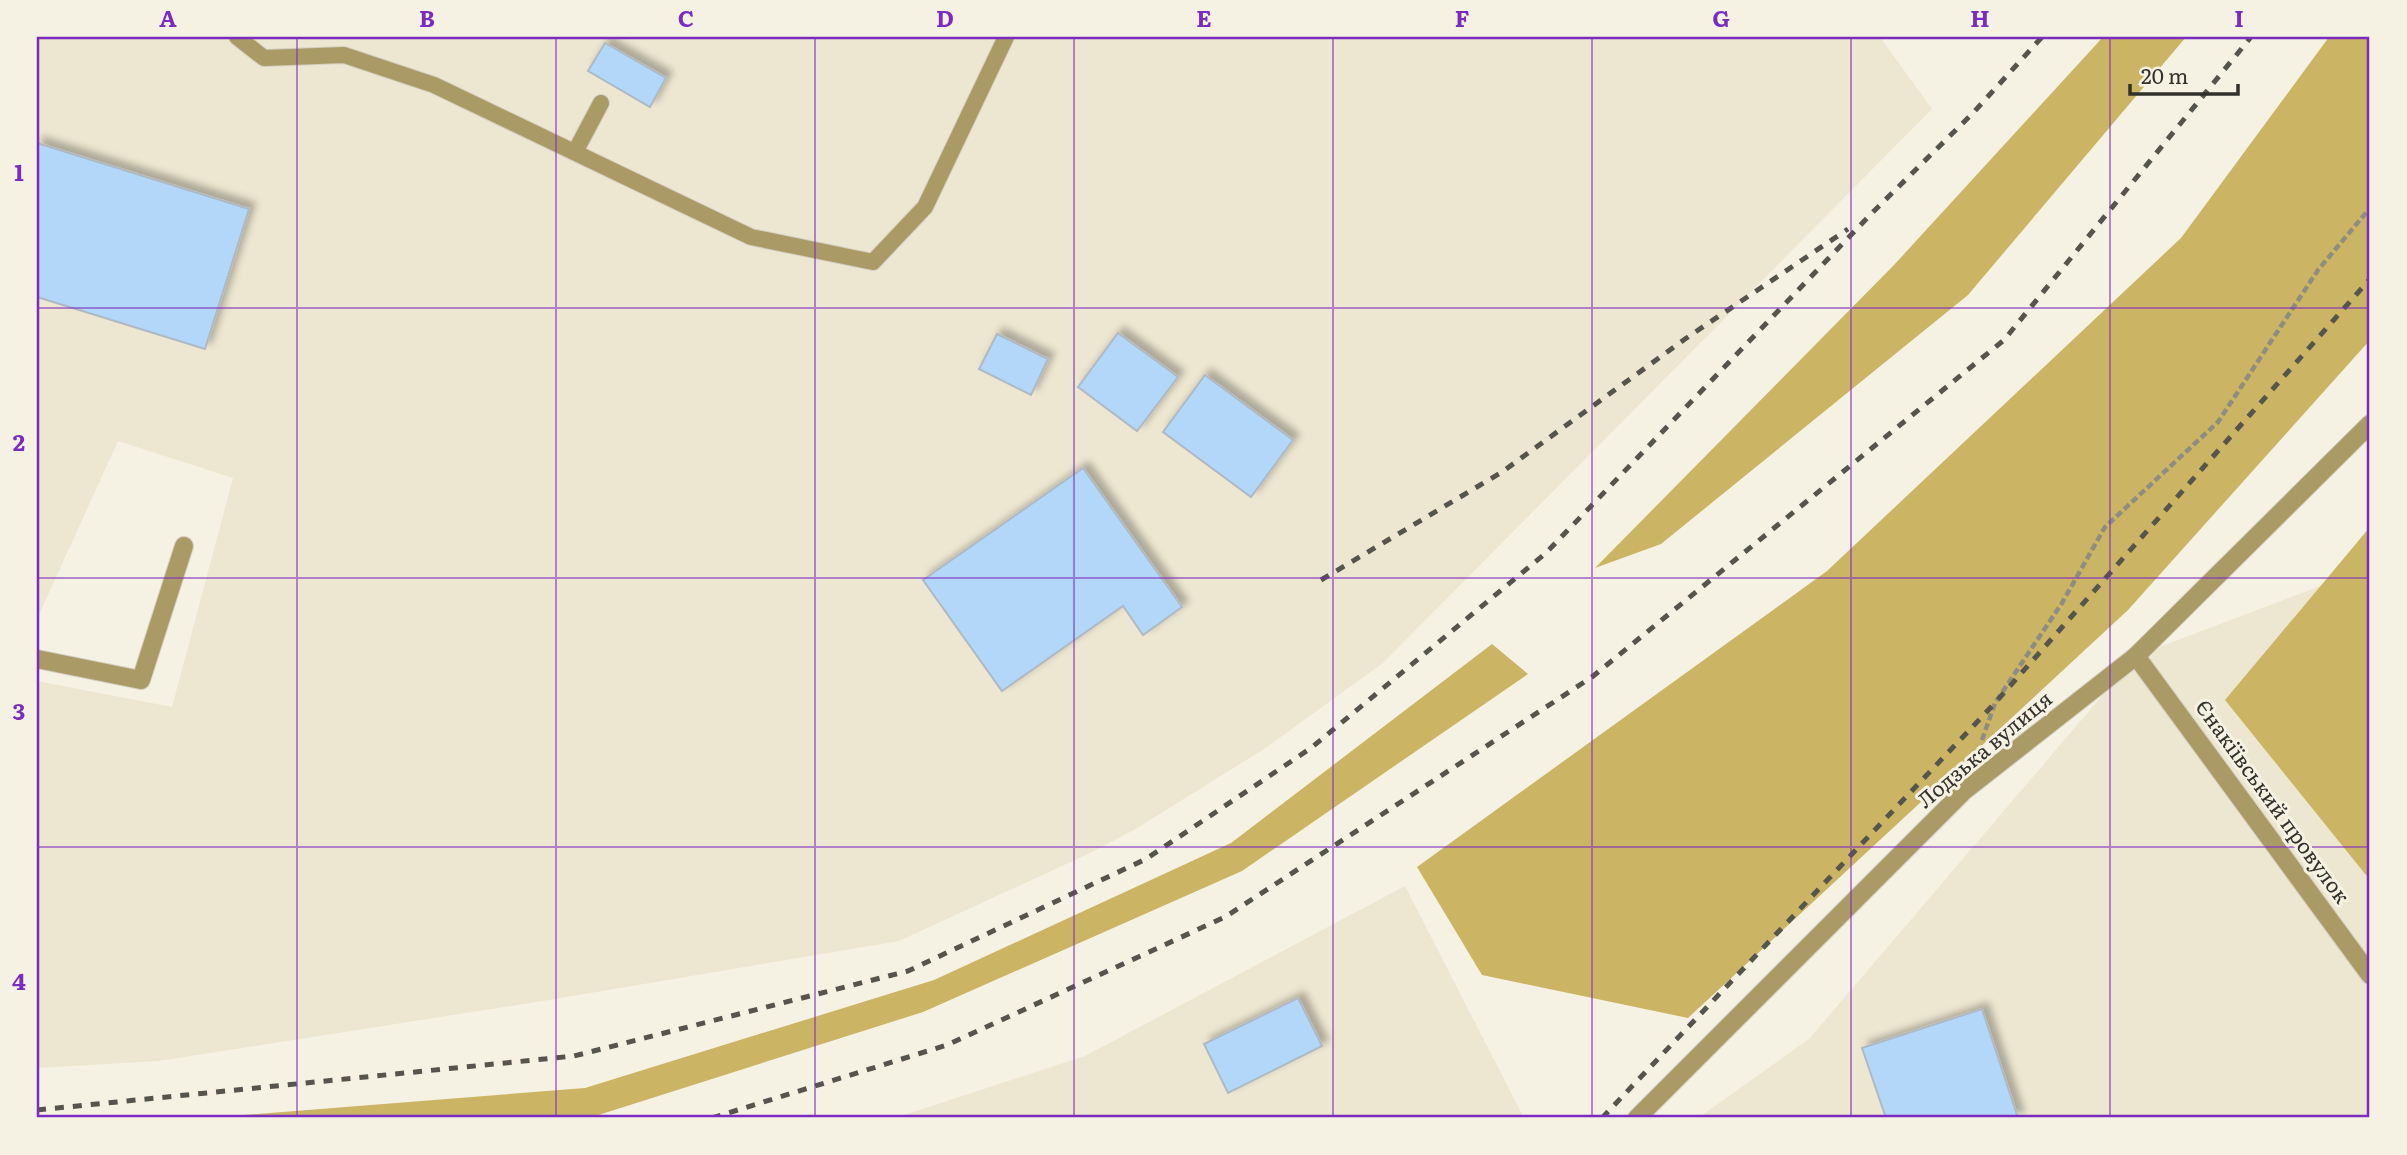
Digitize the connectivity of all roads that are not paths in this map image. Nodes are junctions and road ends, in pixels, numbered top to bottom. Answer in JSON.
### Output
{"nodes":[{"id":1,"x":237,"y":37,"type":"edge"},
{"id":2,"x":1006,"y":37,"type":"edge"},
{"id":3,"x":601,"y":103,"type":"dead end"},
{"id":4,"x":575,"y":152,"type":"junction"},
{"id":5,"x":2370,"y":424,"type":"edge"},
{"id":6,"x":184,"y":546,"type":"dead end"},
{"id":7,"x":2136,"y":656,"type":"junction"},
{"id":8,"x":37,"y":659,"type":"edge"},
{"id":9,"x":2370,"y":975,"type":"edge"},
{"id":10,"x":1637,"y":1118,"type":"edge"}],
"edges":[{"from":1,"to":4,"type":"lane"},
{"from":2,"to":4,"type":"lane"},
{"from":3,"to":4,"type":"lane"},
{"from":5,"to":7,"type":"street","name":"Лодзька вулиця"},
{"from":6,"to":8,"type":"street"},
{"from":7,"to":9,"type":"street","name":"Єнакіївський провулок"},
{"from":7,"to":10,"type":"street","name":"Лодзька вулиця"}]}
